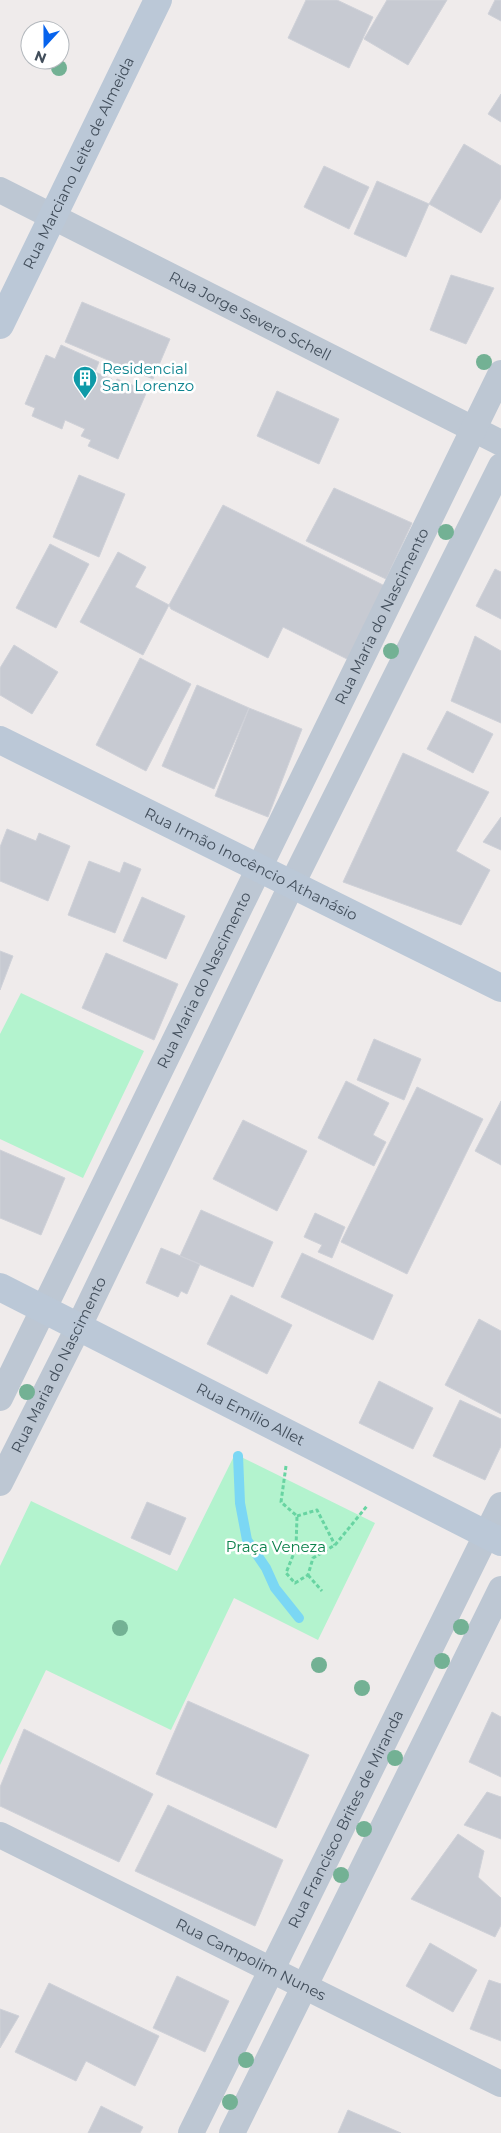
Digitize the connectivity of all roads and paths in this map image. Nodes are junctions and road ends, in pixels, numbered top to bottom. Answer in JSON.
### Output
{"nodes":[{"id":1,"x":158,"y":0,"type":"edge"},
{"id":2,"x":0,"y":190,"type":"edge"},
{"id":3,"x":53,"y":217,"type":"junction"},
{"id":4,"x":0,"y":325,"type":"edge"},
{"id":5,"x":501,"y":373,"type":"edge"},
{"id":6,"x":474,"y":428,"type":"junction"},
{"id":7,"x":501,"y":442,"type":"edge"},
{"id":8,"x":501,"y":466,"type":"edge"},
{"id":9,"x":396,"y":588,"type":"junction"},
{"id":10,"x":431,"y":605,"type":"junction"},
{"id":11,"x":0,"y":740,"type":"edge"},
{"id":12,"x":260,"y":868,"type":"junction"},
{"id":13,"x":292,"y":884,"type":"junction"},
{"id":14,"x":501,"y":988,"type":"edge"},
{"id":15,"x":158,"y":1078,"type":"junction"},
{"id":16,"x":191,"y":1093,"type":"junction"},
{"id":17,"x":119,"y":1157,"type":"junction"},
{"id":18,"x":152,"y":1172,"type":"junction"},
{"id":19,"x":0,"y":1288,"type":"edge"},
{"id":20,"x":45,"y":1310,"type":"junction"},
{"id":21,"x":78,"y":1328,"type":"junction"},
{"id":22,"x":0,"y":1398,"type":"edge"},
{"id":23,"x":290,"y":1435,"type":"junction"},
{"id":24,"x":1,"y":1478,"type":"edge"},
{"id":25,"x":385,"y":1484,"type":"junction"},
{"id":26,"x":501,"y":1504,"type":"edge"},
{"id":27,"x":297,"y":1516,"type":"junction"},
{"id":28,"x":493,"y":1539,"type":"edge"},
{"id":29,"x":335,"y":1545,"type":"junction"},
{"id":30,"x":308,"y":1575,"type":"junction"},
{"id":31,"x":501,"y":1589,"type":"edge"},
{"id":32,"x":322,"y":1591,"type":"dead end"},
{"id":33,"x":402,"y":1705,"type":"junction"},
{"id":34,"x":436,"y":1720,"type":"junction"},
{"id":35,"x":354,"y":1802,"type":"junction"},
{"id":36,"x":388,"y":1818,"type":"junction"},
{"id":37,"x":0,"y":1835,"type":"edge"},
{"id":38,"x":272,"y":1970,"type":"junction"},
{"id":39,"x":305,"y":1986,"type":"junction"},
{"id":40,"x":501,"y":2084,"type":"edge"},
{"id":41,"x":202,"y":2129,"type":"edge"},
{"id":42,"x":232,"y":2133,"type":"edge"}],
"edges":[{"from":1,"to":3,"type":"street","name":"Rua Marciano Leite de Almeida"},
{"from":2,"to":3,"type":"street","name":"Rua Jorge Severo Schell"},
{"from":3,"to":4,"type":"street","name":"Rua Marciano Leite de Almeida"},
{"from":3,"to":6,"type":"street","name":"Rua Jorge Severo Schell"},
{"from":5,"to":6,"type":"street","name":"Rua Maria do Nascimento"},
{"from":6,"to":7,"type":"street","name":"Rua Jorge Severo Schell"},
{"from":6,"to":9,"type":"street","name":"Rua Maria do Nascimento"},
{"from":8,"to":10,"type":"street","name":"Rua Maria do Nascimento"},
{"from":9,"to":10,"type":"street"},
{"from":9,"to":12,"type":"street","name":"Rua Maria do Nascimento"},
{"from":10,"to":13,"type":"street","name":"Rua Maria do Nascimento"},
{"from":11,"to":12,"type":"street","name":"Rua Irmão Inocêncio Athanásio"},
{"from":12,"to":13,"type":"street","name":"Rua Irmão Inocêncio Athanásio"},
{"from":12,"to":15,"type":"street","name":"Rua Maria do Nascimento"},
{"from":13,"to":14,"type":"street","name":"Rua Irmão Inocêncio Athanásio"},
{"from":13,"to":16,"type":"street","name":"Rua Maria do Nascimento"},
{"from":15,"to":16,"type":"street"},
{"from":15,"to":17,"type":"street","name":"Rua Maria do Nascimento"},
{"from":16,"to":18,"type":"street","name":"Rua Maria do Nascimento"},
{"from":17,"to":18,"type":"street"},
{"from":17,"to":20,"type":"street","name":"Rua Maria do Nascimento"},
{"from":18,"to":21,"type":"street","name":"Rua Maria do Nascimento"},
{"from":19,"to":20,"type":"street","name":"Rua Emílio Allet"},
{"from":20,"to":21,"type":"street","name":"Rua Emílio Allet"},
{"from":20,"to":22,"type":"street","name":"Rua Maria do Nascimento"},
{"from":21,"to":23,"type":"street","name":"Rua Emílio Allet"},
{"from":21,"to":24,"type":"street","name":"Rua Maria do Nascimento"},
{"from":23,"to":25,"type":"street","name":"Rua Emílio Allet"},
{"from":23,"to":27,"type":"path"},
{"from":25,"to":28,"type":"street","name":"Rua Emílio Allet"},
{"from":25,"to":29,"type":"path"},
{"from":26,"to":28,"type":"street","name":"Rua Francisco Brites de Miranda"},
{"from":27,"to":29,"type":"path"},
{"from":27,"to":30,"type":"path"},
{"from":28,"to":33,"type":"street","name":"Rua Francisco Brites de Miranda"},
{"from":29,"to":30,"type":"path"},
{"from":30,"to":32,"type":"path"},
{"from":31,"to":34,"type":"street"},
{"from":33,"to":34,"type":"street"},
{"from":33,"to":35,"type":"street","name":"Rua Francisco Brites de Miranda"},
{"from":34,"to":36,"type":"street"},
{"from":35,"to":36,"type":"street"},
{"from":35,"to":38,"type":"street","name":"Rua Francisco Brites de Miranda"},
{"from":36,"to":39,"type":"street"},
{"from":37,"to":38,"type":"street","name":"Rua Campolim Nunes"},
{"from":38,"to":39,"type":"street","name":"Rua Campolim Nunes"},
{"from":38,"to":41,"type":"street","name":"Rua Francisco Brites de Miranda"},
{"from":39,"to":40,"type":"street","name":"Rua Campolim Nunes"},
{"from":39,"to":42,"type":"street"}]}
